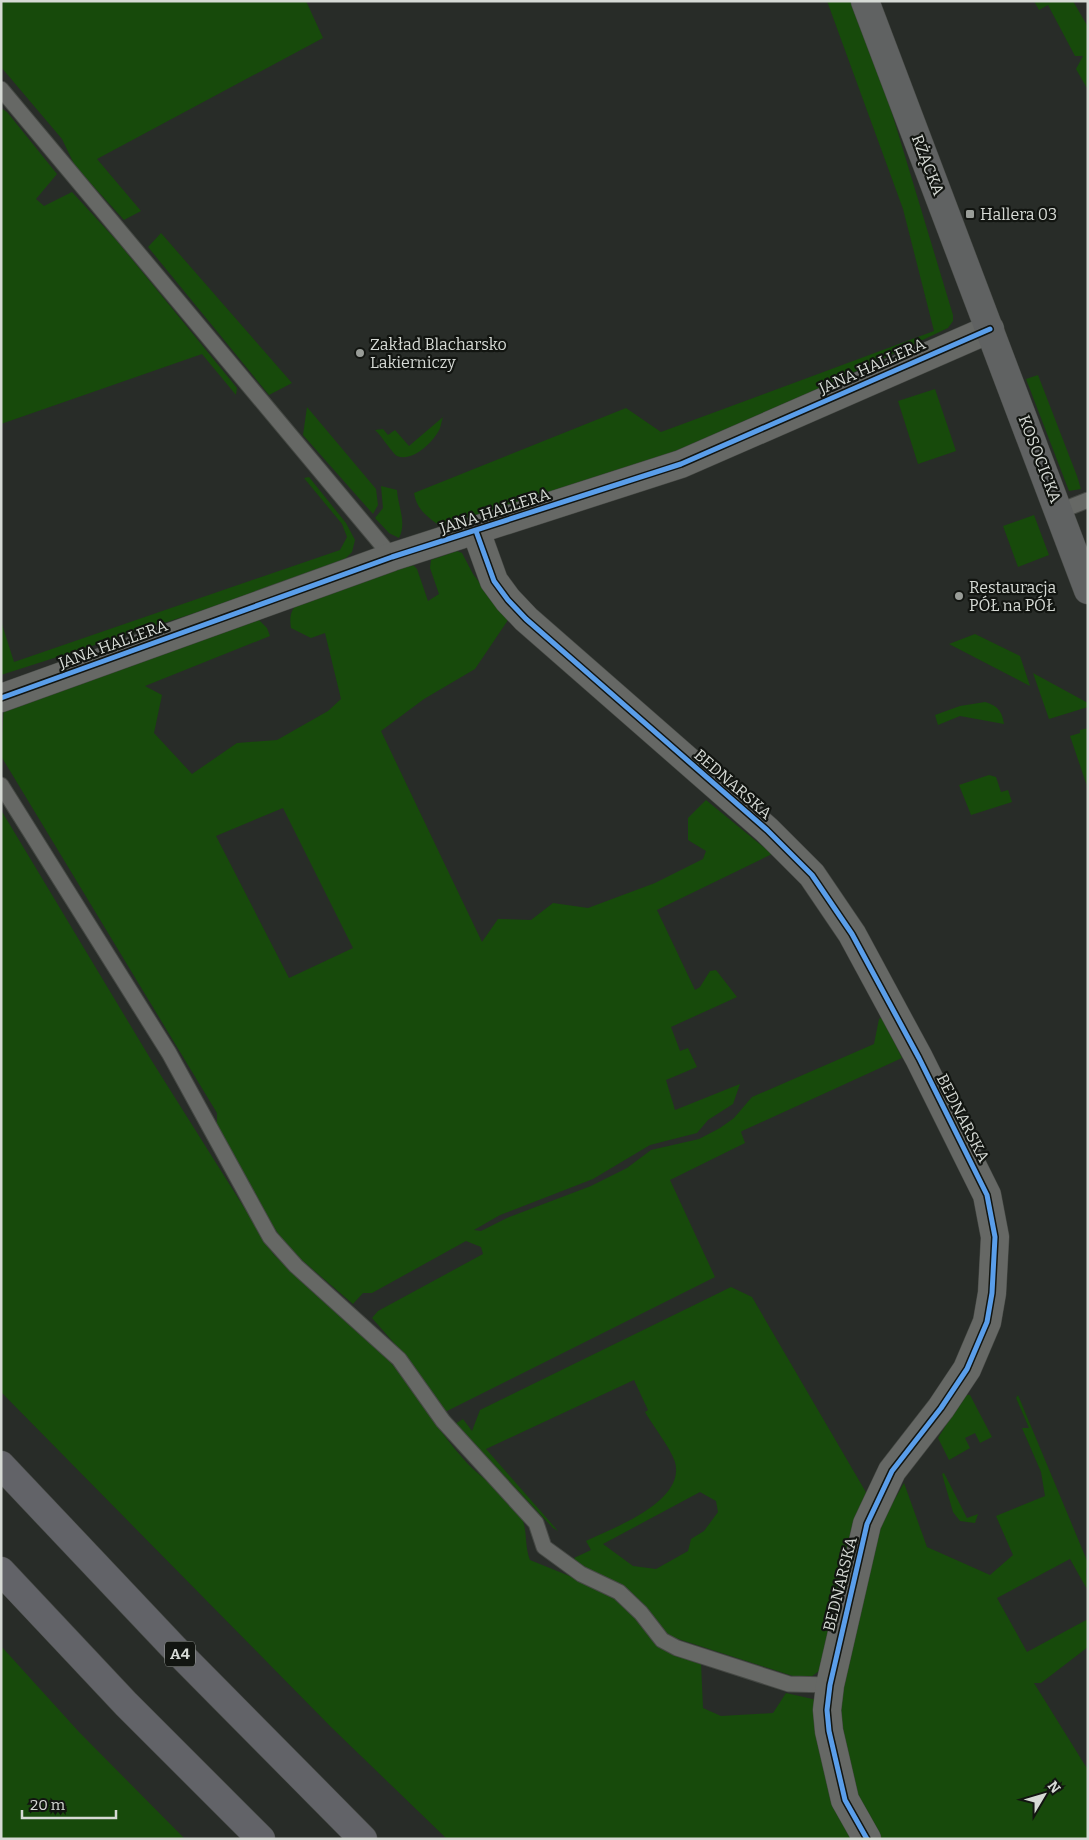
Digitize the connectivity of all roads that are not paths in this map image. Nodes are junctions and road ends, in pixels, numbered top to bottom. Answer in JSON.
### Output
{"nodes":[{"id":1,"x":864,"y":1,"type":"edge"},
{"id":2,"x":1,"y":88,"type":"edge"},
{"id":3,"x":990,"y":329,"type":"junction"},
{"id":4,"x":1088,"y":500,"type":"edge"},
{"id":5,"x":1060,"y":512,"type":"junction"},
{"id":6,"x":476,"y":531,"type":"junction"},
{"id":7,"x":392,"y":557,"type":"junction"},
{"id":8,"x":1088,"y":590,"type":"edge"},
{"id":9,"x":1,"y":698,"type":"edge"},
{"id":10,"x":1,"y":785,"type":"edge"},
{"id":11,"x":1,"y":1465,"type":"edge"},
{"id":12,"x":1,"y":1571,"type":"edge"},
{"id":13,"x":830,"y":1685,"type":"junction"},
{"id":14,"x":261,"y":1839,"type":"edge"},
{"id":15,"x":363,"y":1839,"type":"edge"},
{"id":16,"x":868,"y":1839,"type":"edge"}],
"edges":[{"from":1,"to":3,"type":"street","name":"RŻĄCKA"},
{"from":2,"to":7,"type":"lane"},
{"from":3,"to":5,"type":"street","name":"KOSOCICKA"},
{"from":3,"to":6,"type":"street","name":"JANA HALLERA"},
{"from":4,"to":5,"type":"lane"},
{"from":5,"to":8,"type":"street","name":"KOSOCICKA"},
{"from":6,"to":7,"type":"street","name":"JANA HALLERA"},
{"from":6,"to":13,"type":"street","name":"BEDNARSKA"},
{"from":7,"to":9,"type":"street","name":"JANA HALLERA"},
{"from":10,"to":13,"type":"lane"},
{"from":11,"to":15,"type":"highway","number":"A4"},
{"from":12,"to":14,"type":"highway"},
{"from":13,"to":16,"type":"street","name":"BEDNARSKA"}]}
